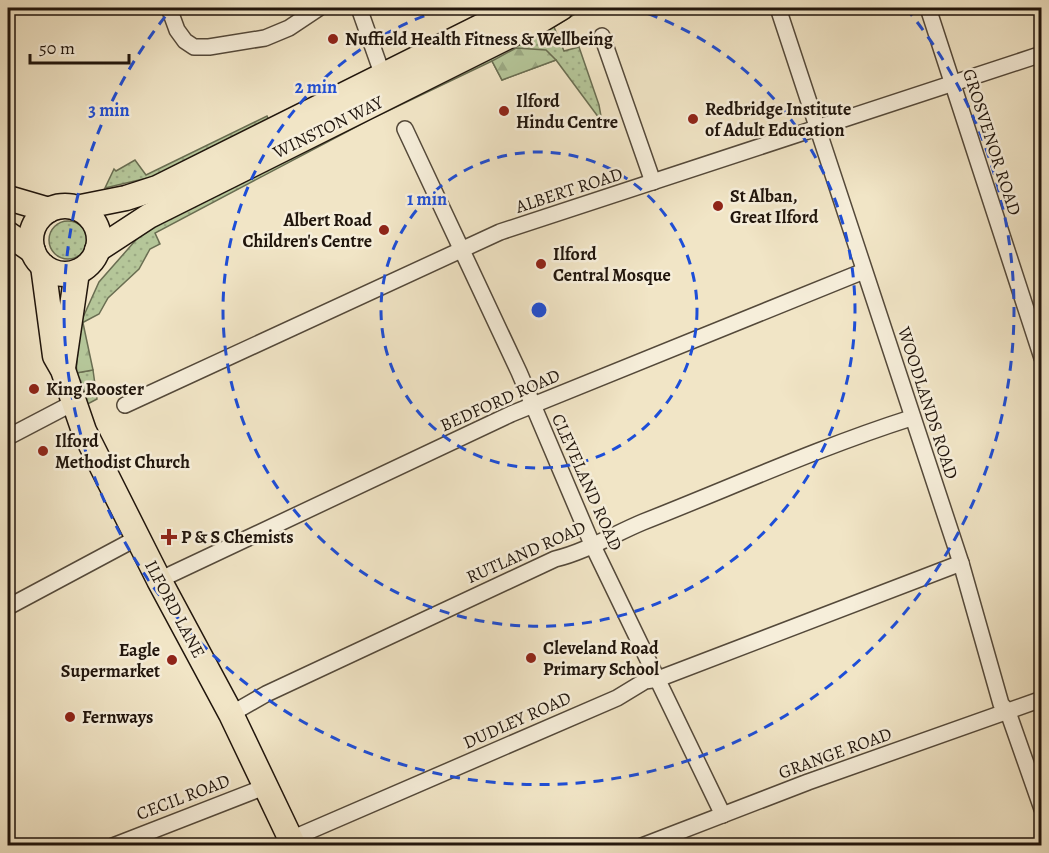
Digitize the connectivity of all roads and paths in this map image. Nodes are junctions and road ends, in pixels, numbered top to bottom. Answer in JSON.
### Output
{"nodes":[{"id":1,"x":169,"y":8,"type":"edge"},
{"id":2,"x":319,"y":8,"type":"edge"},
{"id":3,"x":359,"y":8,"type":"edge"},
{"id":4,"x":518,"y":8,"type":"edge"},
{"id":5,"x":561,"y":8,"type":"edge"},
{"id":6,"x":778,"y":8,"type":"edge"},
{"id":7,"x":928,"y":8,"type":"edge"},
{"id":8,"x":602,"y":36,"type":"dead end"},
{"id":9,"x":1041,"y":54,"type":"edge"},
{"id":10,"x":383,"y":76,"type":"junction"},
{"id":11,"x":952,"y":83,"type":"junction"},
{"id":12,"x":405,"y":129,"type":"dead end"},
{"id":13,"x":818,"y":129,"type":"junction"},
{"id":14,"x":654,"y":182,"type":"junction"},
{"id":15,"x":8,"y":198,"type":"edge"},
{"id":16,"x":76,"y":208,"type":"junction"},
{"id":17,"x":48,"y":210,"type":"junction"},
{"id":18,"x":8,"y":234,"type":"edge"},
{"id":19,"x":461,"y":248,"type":"junction"},
{"id":20,"x":98,"y":250,"type":"junction"},
{"id":21,"x":38,"y":259,"type":"junction"},
{"id":22,"x":864,"y":271,"type":"junction"},
{"id":23,"x":77,"y":272,"type":"junction"},
{"id":24,"x":1041,"y":358,"type":"edge"},
{"id":25,"x":63,"y":370,"type":"junction"},
{"id":26,"x":73,"y":403,"type":"junction"},
{"id":27,"x":125,"y":405,"type":"dead end"},
{"id":28,"x":533,"y":405,"type":"junction"},
{"id":29,"x":911,"y":418,"type":"junction"},
{"id":30,"x":8,"y":437,"type":"edge"},
{"id":31,"x":137,"y":538,"type":"junction"},
{"id":32,"x":592,"y":544,"type":"junction"},
{"id":33,"x":961,"y":563,"type":"junction"},
{"id":34,"x":159,"y":580,"type":"junction"},
{"id":35,"x":8,"y":607,"type":"edge"},
{"id":36,"x":658,"y":680,"type":"junction"},
{"id":37,"x":1041,"y":699,"type":"edge"},
{"id":38,"x":1008,"y":712,"type":"junction"},
{"id":39,"x":231,"y":714,"type":"junction"},
{"id":40,"x":267,"y":786,"type":"junction"},
{"id":41,"x":1041,"y":809,"type":"edge"},
{"id":42,"x":723,"y":815,"type":"junction"},
{"id":43,"x":293,"y":842,"type":"edge"},
{"id":44,"x":113,"y":846,"type":"edge"},
{"id":45,"x":642,"y":846,"type":"edge"}],
"edges":[{"from":1,"to":2,"type":"street"},
{"from":3,"to":10,"type":"street"},
{"from":4,"to":10,"type":"main road","name":"WINSTON WAY"},
{"from":5,"to":20,"type":"main road","name":"WINSTON WAY"},
{"from":6,"to":13,"type":"street","name":"WOODLANDS ROAD"},
{"from":7,"to":11,"type":"street","name":"GROSVENOR ROAD"},
{"from":8,"to":14,"type":"street"},
{"from":9,"to":11,"type":"street","name":"ALBERT ROAD"},
{"from":10,"to":16,"type":"main road","name":"WINSTON WAY"},
{"from":11,"to":13,"type":"street","name":"ALBERT ROAD"},
{"from":11,"to":24,"type":"street","name":"GROSVENOR ROAD"},
{"from":12,"to":19,"type":"street","name":"CLEVELAND ROAD"},
{"from":13,"to":14,"type":"street","name":"ALBERT ROAD"},
{"from":13,"to":22,"type":"street","name":"WOODLANDS ROAD"},
{"from":14,"to":19,"type":"street","name":"ALBERT ROAD"},
{"from":15,"to":17,"type":"main road"},
{"from":16,"to":17,"type":"main road"},
{"from":16,"to":20,"type":"main road"},
{"from":17,"to":21,"type":"main road"},
{"from":18,"to":21,"type":"main road"},
{"from":19,"to":27,"type":"street","name":"ALBERT ROAD"},
{"from":19,"to":28,"type":"street","name":"CLEVELAND ROAD"},
{"from":20,"to":23,"type":"main road"},
{"from":21,"to":23,"type":"main road"},
{"from":21,"to":25,"type":"main road","name":"ILFORD LANE"},
{"from":22,"to":28,"type":"street","name":"BEDFORD ROAD"},
{"from":22,"to":29,"type":"street","name":"WOODLANDS ROAD"},
{"from":23,"to":25,"type":"main road","name":"ILFORD LANE"},
{"from":25,"to":26,"type":"main road","name":"ILFORD LANE"},
{"from":26,"to":30,"type":"street"},
{"from":26,"to":31,"type":"main road","name":"ILFORD LANE"},
{"from":28,"to":32,"type":"street","name":"CLEVELAND ROAD"},
{"from":28,"to":34,"type":"street","name":"BEDFORD ROAD"},
{"from":29,"to":32,"type":"street","name":"RUTLAND ROAD"},
{"from":29,"to":33,"type":"street","name":"WOODLANDS ROAD"},
{"from":31,"to":34,"type":"main road","name":"ILFORD LANE"},
{"from":31,"to":35,"type":"street"},
{"from":32,"to":36,"type":"street","name":"CLEVELAND ROAD"},
{"from":32,"to":39,"type":"street","name":"RUTLAND ROAD"},
{"from":33,"to":36,"type":"street","name":"DUDLEY ROAD"},
{"from":33,"to":38,"type":"street","name":"WOODLANDS ROAD"},
{"from":34,"to":39,"type":"main road","name":"ILFORD LANE"},
{"from":36,"to":42,"type":"street","name":"CLEVELAND ROAD"},
{"from":36,"to":43,"type":"street","name":"DUDLEY ROAD"},
{"from":37,"to":38,"type":"street","name":"GRANGE ROAD"},
{"from":38,"to":41,"type":"street","name":"WOODLANDS ROAD"},
{"from":38,"to":42,"type":"street","name":"GRANGE ROAD"},
{"from":39,"to":40,"type":"main road","name":"ILFORD LANE"},
{"from":40,"to":43,"type":"main road","name":"ILFORD LANE"},
{"from":40,"to":44,"type":"street","name":"CECIL ROAD"},
{"from":42,"to":45,"type":"street","name":"GRANGE ROAD"}]}
